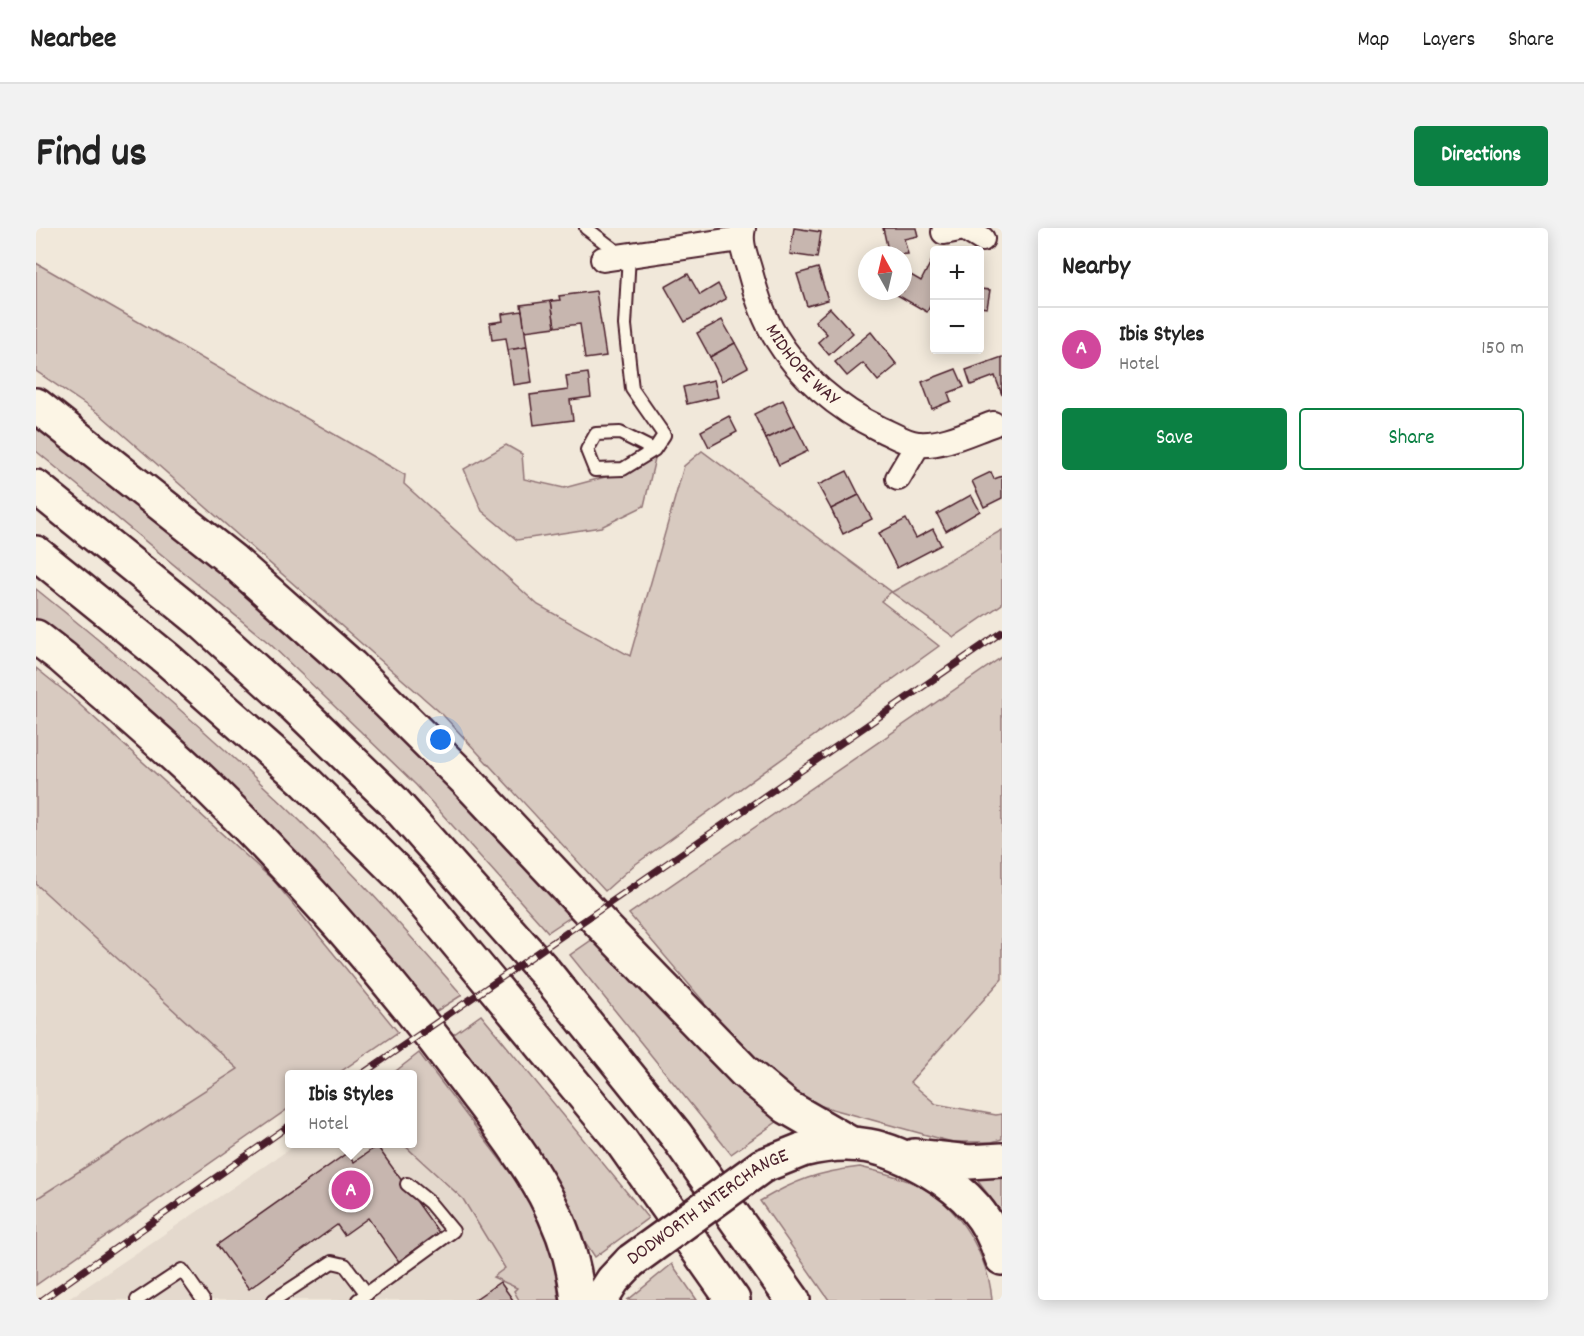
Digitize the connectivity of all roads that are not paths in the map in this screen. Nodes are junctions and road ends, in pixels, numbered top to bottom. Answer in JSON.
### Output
{"nodes":[{"id":1,"x":586,"y":228,"type":"edge"},
{"id":2,"x":742,"y":234,"type":"edge"},
{"id":3,"x":618,"y":257,"type":"junction"},
{"id":4,"x":36,"y":405,"type":"edge"},
{"id":5,"x":993,"y":424,"type":"dead end"},
{"id":6,"x":918,"y":444,"type":"junction"},
{"id":7,"x":654,"y":450,"type":"junction"},
{"id":8,"x":898,"y":478,"type":"dead end"},
{"id":9,"x":36,"y":487,"type":"edge"},
{"id":10,"x":36,"y":553,"type":"edge"},
{"id":11,"x":36,"y":637,"type":"edge"},
{"id":12,"x":851,"y":1144,"type":"junction"},
{"id":13,"x":900,"y":1154,"type":"junction"},
{"id":14,"x":1002,"y":1160,"type":"edge"},
{"id":15,"x":407,"y":1184,"type":"dead end"},
{"id":16,"x":1002,"y":1258,"type":"edge"},
{"id":17,"x":362,"y":1297,"type":"edge"},
{"id":18,"x":137,"y":1300,"type":"edge"},
{"id":19,"x":203,"y":1300,"type":"edge"},
{"id":20,"x":274,"y":1300,"type":"edge"},
{"id":21,"x":578,"y":1300,"type":"edge"},
{"id":22,"x":600,"y":1300,"type":"edge"},
{"id":23,"x":733,"y":1300,"type":"edge"},
{"id":24,"x":793,"y":1300,"type":"edge"}],
"edges":[{"from":1,"to":3,"type":"lane"},
{"from":2,"to":3,"type":"street","name":"MIDHOPE WAY"},
{"from":2,"to":6,"type":"street","name":"MIDHOPE WAY"},
{"from":3,"to":7,"type":"lane"},
{"from":4,"to":12,"type":"highway"},
{"from":5,"to":6,"type":"street","name":"MIDHOPE WAY"},
{"from":6,"to":8,"type":"street"},
{"from":7,"to":7,"type":"lane"},
{"from":9,"to":24,"type":"highway"},
{"from":10,"to":23,"type":"highway"},
{"from":11,"to":21,"type":"highway"},
{"from":12,"to":13,"type":"highway","name":"DODWORTH INTERCHANGE"},
{"from":12,"to":22,"type":"highway","name":"DODWORTH INTERCHANGE","bridge":true},
{"from":13,"to":14,"type":"highway"},
{"from":13,"to":16,"type":"highway","name":"DODWORTH INTERCHANGE"},
{"from":15,"to":17,"type":"lane"},
{"from":17,"to":20,"type":"lane"},
{"from":18,"to":19,"type":"lane"}]}
